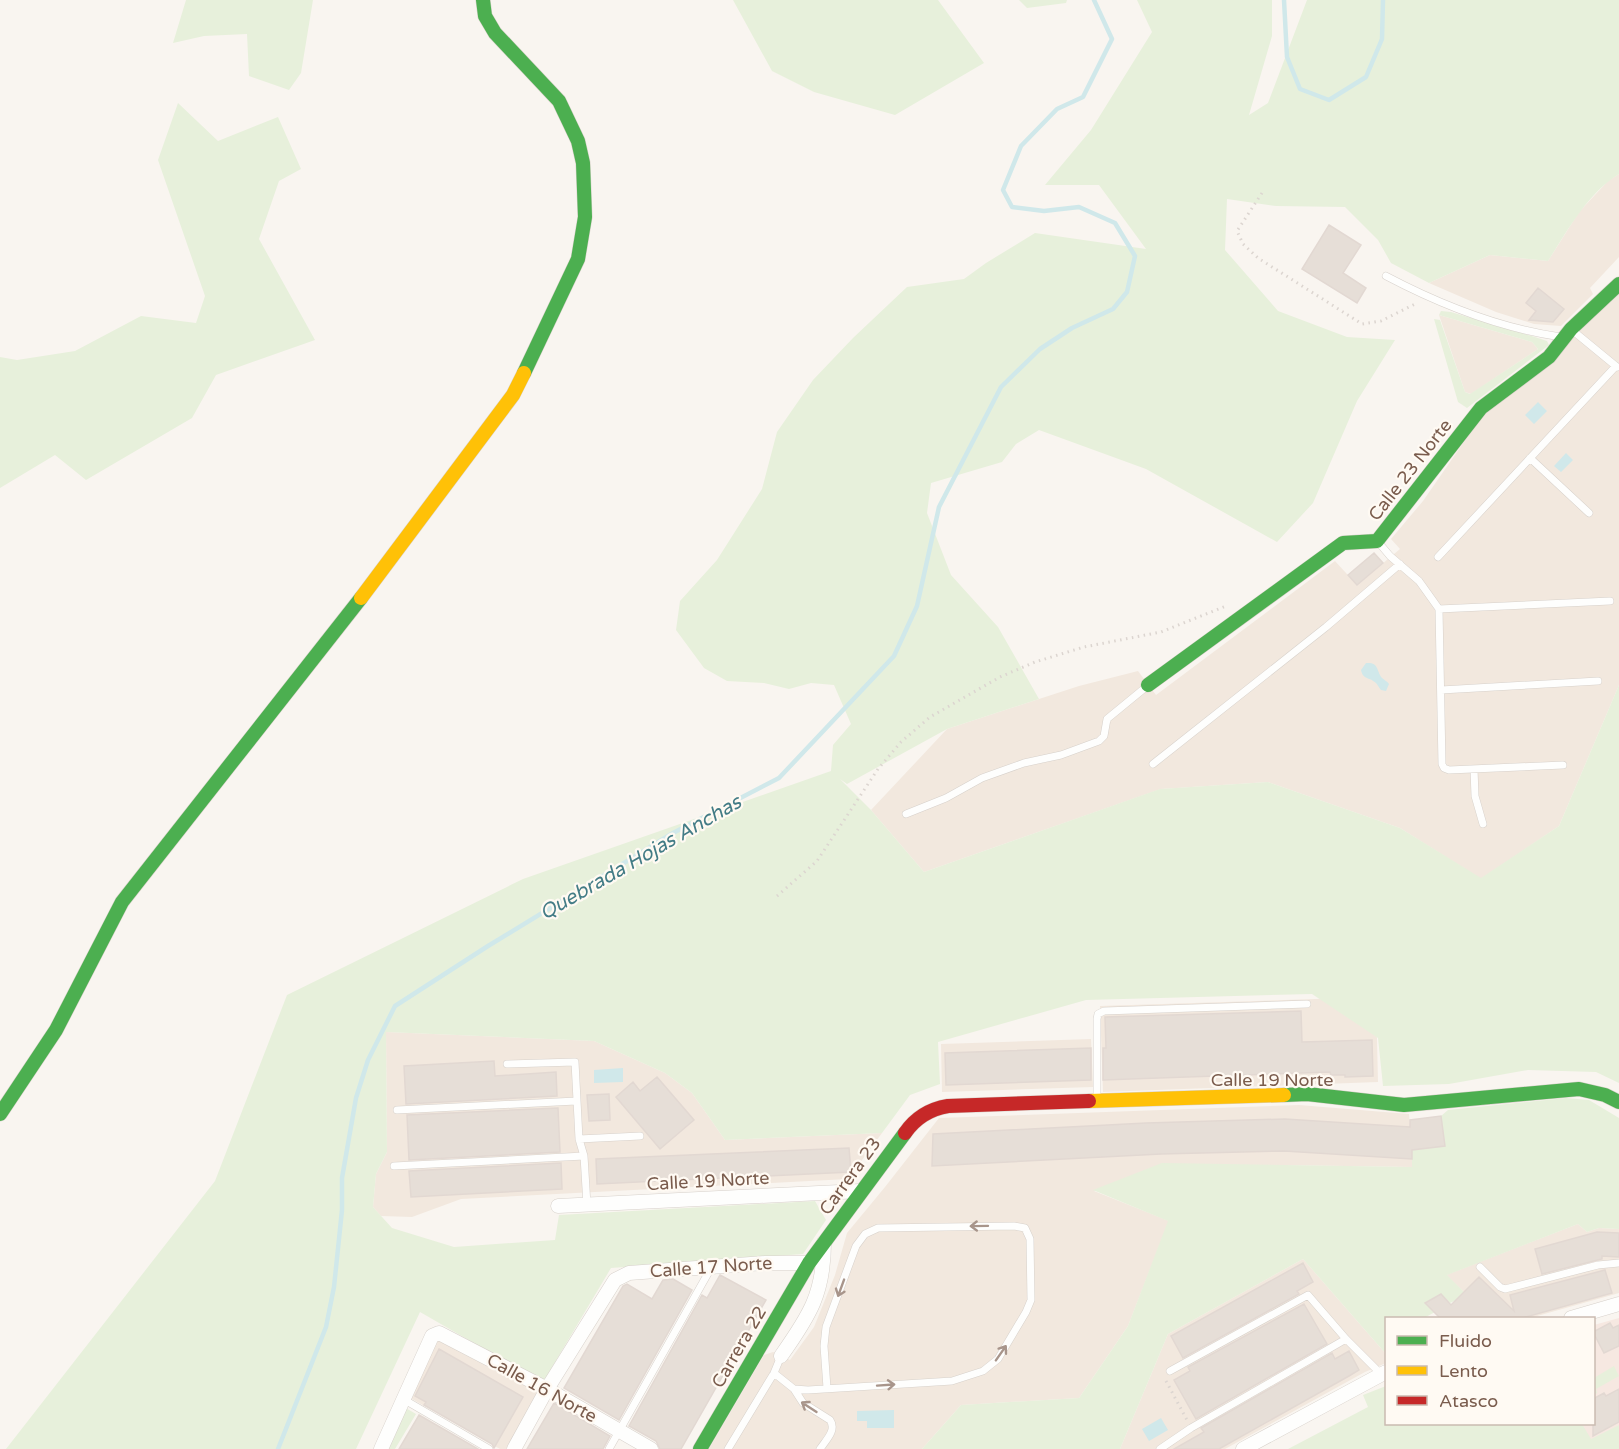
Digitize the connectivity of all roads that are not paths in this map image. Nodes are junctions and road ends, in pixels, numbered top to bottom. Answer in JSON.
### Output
{"nodes":[{"id":1,"x":483,"y":0,"type":"edge"},
{"id":2,"x":1386,"y":276,"type":"dead end"},
{"id":3,"x":1619,"y":284,"type":"edge"},
{"id":4,"x":1567,"y":333,"type":"junction"},
{"id":5,"x":1617,"y":367,"type":"edge"},
{"id":6,"x":1530,"y":459,"type":"junction"},
{"id":7,"x":1589,"y":513,"type":"dead end"},
{"id":8,"x":1377,"y":541,"type":"junction"},
{"id":9,"x":1438,"y":557,"type":"dead end"},
{"id":10,"x":1400,"y":564,"type":"junction"},
{"id":11,"x":1610,"y":601,"type":"dead end"},
{"id":12,"x":1439,"y":609,"type":"junction"},
{"id":13,"x":1598,"y":681,"type":"dead end"},
{"id":14,"x":1148,"y":685,"type":"joint"},
{"id":15,"x":1441,"y":690,"type":"junction"},
{"id":16,"x":1153,"y":764,"type":"dead end"},
{"id":17,"x":1563,"y":765,"type":"dead end"},
{"id":18,"x":1474,"y":769,"type":"junction"},
{"id":19,"x":906,"y":814,"type":"dead end"},
{"id":20,"x":1483,"y":824,"type":"dead end"},
{"id":21,"x":1307,"y":1004,"type":"dead end"},
{"id":22,"x":507,"y":1064,"type":"dead end"},
{"id":23,"x":576,"y":1101,"type":"junction"},
{"id":24,"x":1097,"y":1102,"type":"junction"},
{"id":25,"x":1619,"y":1102,"type":"edge"},
{"id":26,"x":397,"y":1110,"type":"dead end"},
{"id":27,"x":923,"y":1113,"type":"joint"},
{"id":28,"x":0,"y":1114,"type":"edge"},
{"id":29,"x":640,"y":1136,"type":"dead end"},
{"id":30,"x":579,"y":1139,"type":"junction"},
{"id":31,"x":584,"y":1156,"type":"junction"},
{"id":32,"x":394,"y":1166,"type":"dead end"},
{"id":33,"x":860,"y":1191,"type":"junction"},
{"id":34,"x":587,"y":1205,"type":"junction"},
{"id":35,"x":558,"y":1206,"type":"dead end"},
{"id":36,"x":824,"y":1242,"type":"junction"},
{"id":37,"x":809,"y":1263,"type":"junction"},
{"id":38,"x":1619,"y":1263,"type":"edge"},
{"id":39,"x":711,"y":1268,"type":"junction"},
{"id":40,"x":1480,"y":1268,"type":"dead end"},
{"id":41,"x":1619,"y":1305,"type":"edge"},
{"id":42,"x":1575,"y":1317,"type":"edge"},
{"id":43,"x":1346,"y":1340,"type":"junction"},
{"id":44,"x":781,"y":1356,"type":"joint"},
{"id":45,"x":1170,"y":1371,"type":"road end"},
{"id":46,"x":774,"y":1373,"type":"junction"},
{"id":47,"x":1384,"y":1373,"type":"edge"},
{"id":48,"x":827,"y":1388,"type":"junction"},
{"id":49,"x":547,"y":1389,"type":"junction"},
{"id":50,"x":794,"y":1389,"type":"junction"},
{"id":51,"x":403,"y":1399,"type":"junction"},
{"id":52,"x":620,"y":1431,"type":"junction"},
{"id":53,"x":381,"y":1449,"type":"edge"},
{"id":54,"x":489,"y":1449,"type":"edge"},
{"id":55,"x":514,"y":1449,"type":"edge"},
{"id":56,"x":609,"y":1449,"type":"edge"},
{"id":57,"x":651,"y":1449,"type":"edge"},
{"id":58,"x":700,"y":1449,"type":"edge"},
{"id":59,"x":728,"y":1449,"type":"edge"},
{"id":60,"x":820,"y":1449,"type":"edge"},
{"id":61,"x":1160,"y":1449,"type":"edge"},
{"id":62,"x":1243,"y":1449,"type":"edge"}],
"edges":[{"from":1,"to":28,"type":"street"},
{"from":2,"to":4,"type":"lane"},
{"from":3,"to":4,"type":"street","name":"Calle 23 Norte"},
{"from":4,"to":5,"type":"lane"},
{"from":4,"to":8,"type":"street","name":"Calle 23 Norte"},
{"from":5,"to":6,"type":"lane"},
{"from":6,"to":7,"type":"lane"},
{"from":6,"to":9,"type":"lane"},
{"from":8,"to":10,"type":"lane"},
{"from":8,"to":14,"type":"street","name":"Calle 23 Norte"},
{"from":10,"to":12,"type":"lane"},
{"from":10,"to":16,"type":"lane"},
{"from":11,"to":12,"type":"lane"},
{"from":12,"to":15,"type":"lane"},
{"from":13,"to":15,"type":"lane"},
{"from":14,"to":19,"type":"lane"},
{"from":15,"to":18,"type":"lane"},
{"from":17,"to":18,"type":"lane"},
{"from":18,"to":20,"type":"lane"},
{"from":21,"to":24,"type":"lane"},
{"from":22,"to":23,"type":"lane"},
{"from":23,"to":26,"type":"lane"},
{"from":23,"to":30,"type":"lane"},
{"from":24,"to":25,"type":"street","name":"Calle 19 Norte"},
{"from":24,"to":27,"type":"street","name":"Calle 19 Norte"},
{"from":27,"to":33,"type":"street","name":"Carrera 23"},
{"from":29,"to":30,"type":"lane"},
{"from":30,"to":31,"type":"lane"},
{"from":31,"to":32,"type":"lane"},
{"from":31,"to":34,"type":"lane"},
{"from":33,"to":34,"type":"street","name":"Calle 19 Norte"},
{"from":33,"to":36,"type":"street","name":"Carrera 23"},
{"from":34,"to":35,"type":"street","name":"Calle 19 Norte"},
{"from":36,"to":37,"type":"street","name":"Carrera 23"},
{"from":36,"to":44,"type":"street"},
{"from":37,"to":39,"type":"street","name":"Calle 17 Norte"},
{"from":37,"to":58,"type":"street","name":"Carrera 22"},
{"from":38,"to":40,"type":"lane"},
{"from":39,"to":49,"type":"street","name":"Calle 17 Norte"},
{"from":39,"to":52,"type":"lane"},
{"from":41,"to":42,"type":"street"},
{"from":43,"to":45,"type":"lane"},
{"from":43,"to":47,"type":"lane"},
{"from":43,"to":61,"type":"lane"},
{"from":44,"to":46,"type":"lane"},
{"from":46,"to":50,"type":"lane"},
{"from":46,"to":59,"type":"lane"},
{"from":47,"to":62,"type":"street"},
{"from":48,"to":48,"type":"lane","one_way":true},
{"from":48,"to":50,"type":"lane"},
{"from":49,"to":51,"type":"street","name":"Calle 16 Norte"},
{"from":49,"to":52,"type":"street","name":"Calle 16 Norte"},
{"from":49,"to":55,"type":"street"},
{"from":60,"to":50,"type":"lane","one_way":true},
{"from":51,"to":53,"type":"street"},
{"from":51,"to":54,"type":"lane"},
{"from":52,"to":56,"type":"lane"},
{"from":52,"to":57,"type":"street","name":"Calle 16 Norte"}]}
